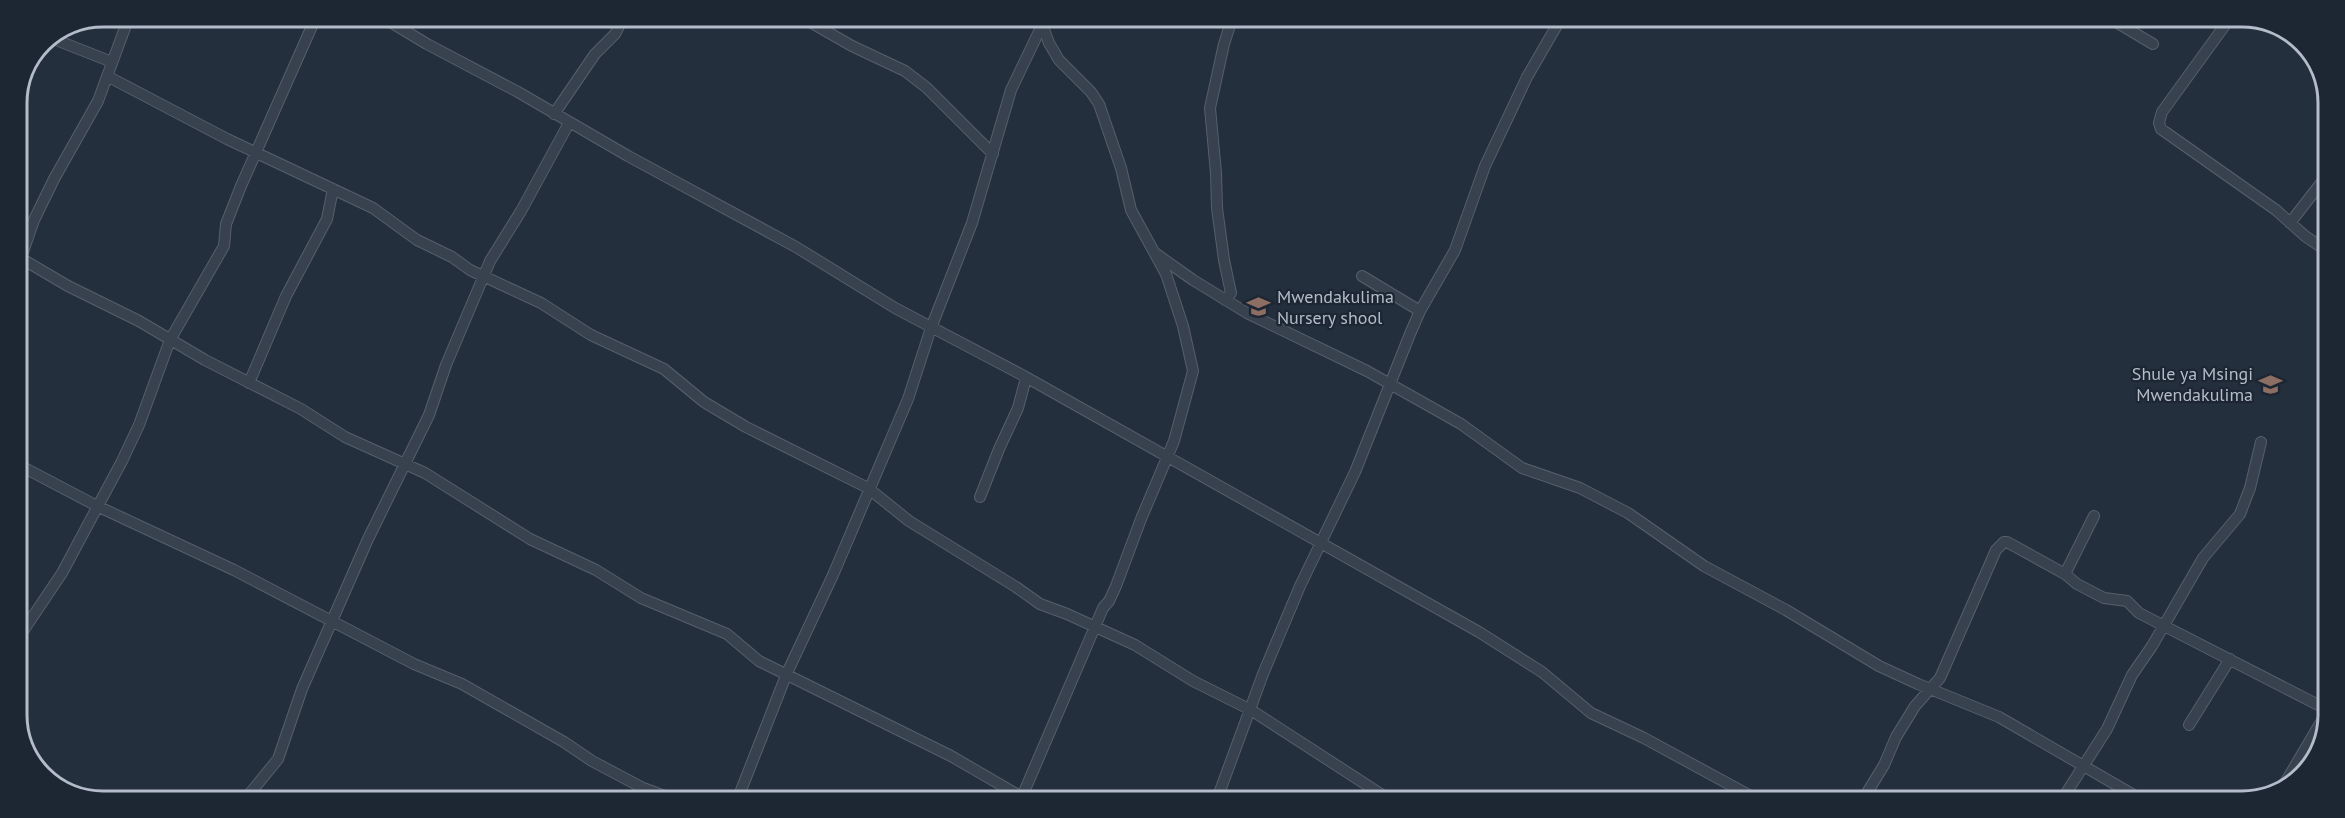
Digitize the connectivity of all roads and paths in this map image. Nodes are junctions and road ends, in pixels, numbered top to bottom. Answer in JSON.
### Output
{"nodes":[{"id":1,"x":125,"y":27,"type":"edge"},
{"id":2,"x":312,"y":27,"type":"edge"},
{"id":3,"x":400,"y":27,"type":"edge"},
{"id":4,"x":618,"y":27,"type":"edge"},
{"id":5,"x":819,"y":27,"type":"edge"},
{"id":6,"x":1041,"y":27,"type":"edge"},
{"id":7,"x":1045,"y":27,"type":"edge"},
{"id":8,"x":1229,"y":27,"type":"edge"},
{"id":9,"x":1556,"y":27,"type":"edge"},
{"id":10,"x":2124,"y":27,"type":"edge"},
{"id":11,"x":2224,"y":27,"type":"edge"},
{"id":12,"x":59,"y":41,"type":"edge"},
{"id":13,"x":2153,"y":44,"type":"dead end"},
{"id":14,"x":112,"y":62,"type":"junction"},
{"id":15,"x":107,"y":76,"type":"junction"},
{"id":16,"x":554,"y":114,"type":"junction"},
{"id":17,"x":569,"y":123,"type":"junction"},
{"id":18,"x":256,"y":153,"type":"junction"},
{"id":19,"x":993,"y":154,"type":"junction"},
{"id":20,"x":2318,"y":187,"type":"edge"},
{"id":21,"x":333,"y":189,"type":"junction"},
{"id":22,"x":2290,"y":222,"type":"junction"},
{"id":23,"x":27,"y":238,"type":"edge"},
{"id":24,"x":2318,"y":244,"type":"edge"},
{"id":25,"x":1155,"y":253,"type":"junction"},
{"id":26,"x":27,"y":266,"type":"edge"},
{"id":27,"x":1362,"y":276,"type":"dead end"},
{"id":28,"x":484,"y":277,"type":"junction"},
{"id":29,"x":1225,"y":300,"type":"junction"},
{"id":30,"x":1420,"y":311,"type":"junction"},
{"id":31,"x":932,"y":328,"type":"junction"},
{"id":32,"x":170,"y":340,"type":"junction"},
{"id":33,"x":1026,"y":378,"type":"junction"},
{"id":34,"x":249,"y":383,"type":"junction"},
{"id":35,"x":1390,"y":385,"type":"junction"},
{"id":36,"x":2261,"y":442,"type":"dead end"},
{"id":37,"x":1168,"y":457,"type":"junction"},
{"id":38,"x":403,"y":464,"type":"junction"},
{"id":39,"x":27,"y":469,"type":"edge"},
{"id":40,"x":868,"y":488,"type":"junction"},
{"id":41,"x":980,"y":497,"type":"dead end"},
{"id":42,"x":97,"y":506,"type":"junction"},
{"id":43,"x":2094,"y":516,"type":"dead end"},
{"id":44,"x":1321,"y":544,"type":"junction"},
{"id":45,"x":2065,"y":574,"type":"junction"},
{"id":46,"x":333,"y":620,"type":"junction"},
{"id":47,"x":27,"y":625,"type":"edge"},
{"id":48,"x":2164,"y":626,"type":"junction"},
{"id":49,"x":1096,"y":627,"type":"junction"},
{"id":50,"x":2230,"y":659,"type":"junction"},
{"id":51,"x":787,"y":673,"type":"junction"},
{"id":52,"x":1928,"y":689,"type":"junction"},
{"id":53,"x":2318,"y":705,"type":"edge"},
{"id":54,"x":1251,"y":710,"type":"junction"},
{"id":55,"x":2189,"y":725,"type":"dead end"},
{"id":56,"x":2316,"y":731,"type":"edge"},
{"id":57,"x":2082,"y":766,"type":"junction"},
{"id":58,"x":2291,"y":773,"type":"edge"},
{"id":59,"x":252,"y":791,"type":"edge"},
{"id":60,"x":651,"y":791,"type":"edge"},
{"id":61,"x":741,"y":791,"type":"edge"},
{"id":62,"x":1011,"y":791,"type":"edge"},
{"id":63,"x":1026,"y":791,"type":"edge"},
{"id":64,"x":1220,"y":791,"type":"edge"},
{"id":65,"x":1376,"y":791,"type":"edge"},
{"id":66,"x":1740,"y":791,"type":"edge"},
{"id":67,"x":1868,"y":791,"type":"edge"},
{"id":68,"x":2067,"y":791,"type":"edge"},
{"id":69,"x":2126,"y":791,"type":"edge"}],
"edges":[{"from":1,"to":14,"type":"street"},
{"from":2,"to":18,"type":"street"},
{"from":3,"to":16,"type":"street"},
{"from":4,"to":16,"type":"street"},
{"from":5,"to":19,"type":"street"},
{"from":6,"to":19,"type":"street"},
{"from":7,"to":25,"type":"street"},
{"from":8,"to":29,"type":"street"},
{"from":9,"to":30,"type":"street"},
{"from":10,"to":13,"type":"street"},
{"from":11,"to":22,"type":"street"},
{"from":12,"to":14,"type":"street"},
{"from":14,"to":15,"type":"street"},
{"from":15,"to":18,"type":"street"},
{"from":15,"to":23,"type":"street"},
{"from":16,"to":17,"type":"street"},
{"from":17,"to":28,"type":"street"},
{"from":17,"to":31,"type":"street"},
{"from":18,"to":21,"type":"street"},
{"from":18,"to":32,"type":"street"},
{"from":19,"to":31,"type":"street"},
{"from":20,"to":22,"type":"street"},
{"from":21,"to":28,"type":"street"},
{"from":21,"to":34,"type":"street"},
{"from":22,"to":24,"type":"street"},
{"from":25,"to":29,"type":"street"},
{"from":25,"to":37,"type":"street"},
{"from":26,"to":32,"type":"street"},
{"from":27,"to":30,"type":"street"},
{"from":28,"to":38,"type":"street"},
{"from":28,"to":40,"type":"street"},
{"from":29,"to":35,"type":"street"},
{"from":30,"to":35,"type":"street"},
{"from":31,"to":33,"type":"street"},
{"from":31,"to":40,"type":"street"},
{"from":32,"to":34,"type":"street"},
{"from":32,"to":42,"type":"street"},
{"from":33,"to":37,"type":"street"},
{"from":33,"to":41,"type":"street"},
{"from":34,"to":38,"type":"street"},
{"from":35,"to":44,"type":"street"},
{"from":35,"to":52,"type":"street"},
{"from":36,"to":48,"type":"street"},
{"from":37,"to":44,"type":"street"},
{"from":37,"to":49,"type":"street"},
{"from":38,"to":46,"type":"street"},
{"from":38,"to":51,"type":"street"},
{"from":39,"to":42,"type":"street"},
{"from":40,"to":49,"type":"street"},
{"from":40,"to":51,"type":"street"},
{"from":42,"to":46,"type":"street"},
{"from":42,"to":47,"type":"street"},
{"from":43,"to":45,"type":"street"},
{"from":44,"to":54,"type":"street"},
{"from":44,"to":66,"type":"street"},
{"from":45,"to":48,"type":"street"},
{"from":45,"to":52,"type":"street"},
{"from":46,"to":59,"type":"street"},
{"from":46,"to":60,"type":"street"},
{"from":48,"to":50,"type":"street"},
{"from":48,"to":57,"type":"street"},
{"from":49,"to":54,"type":"street"},
{"from":49,"to":63,"type":"street"},
{"from":50,"to":53,"type":"street"},
{"from":50,"to":55,"type":"street"},
{"from":51,"to":61,"type":"street"},
{"from":51,"to":62,"type":"street"},
{"from":52,"to":57,"type":"street"},
{"from":52,"to":67,"type":"street"},
{"from":54,"to":64,"type":"street"},
{"from":54,"to":65,"type":"street"},
{"from":56,"to":58,"type":"street"},
{"from":57,"to":68,"type":"street"},
{"from":57,"to":69,"type":"street"}]}
